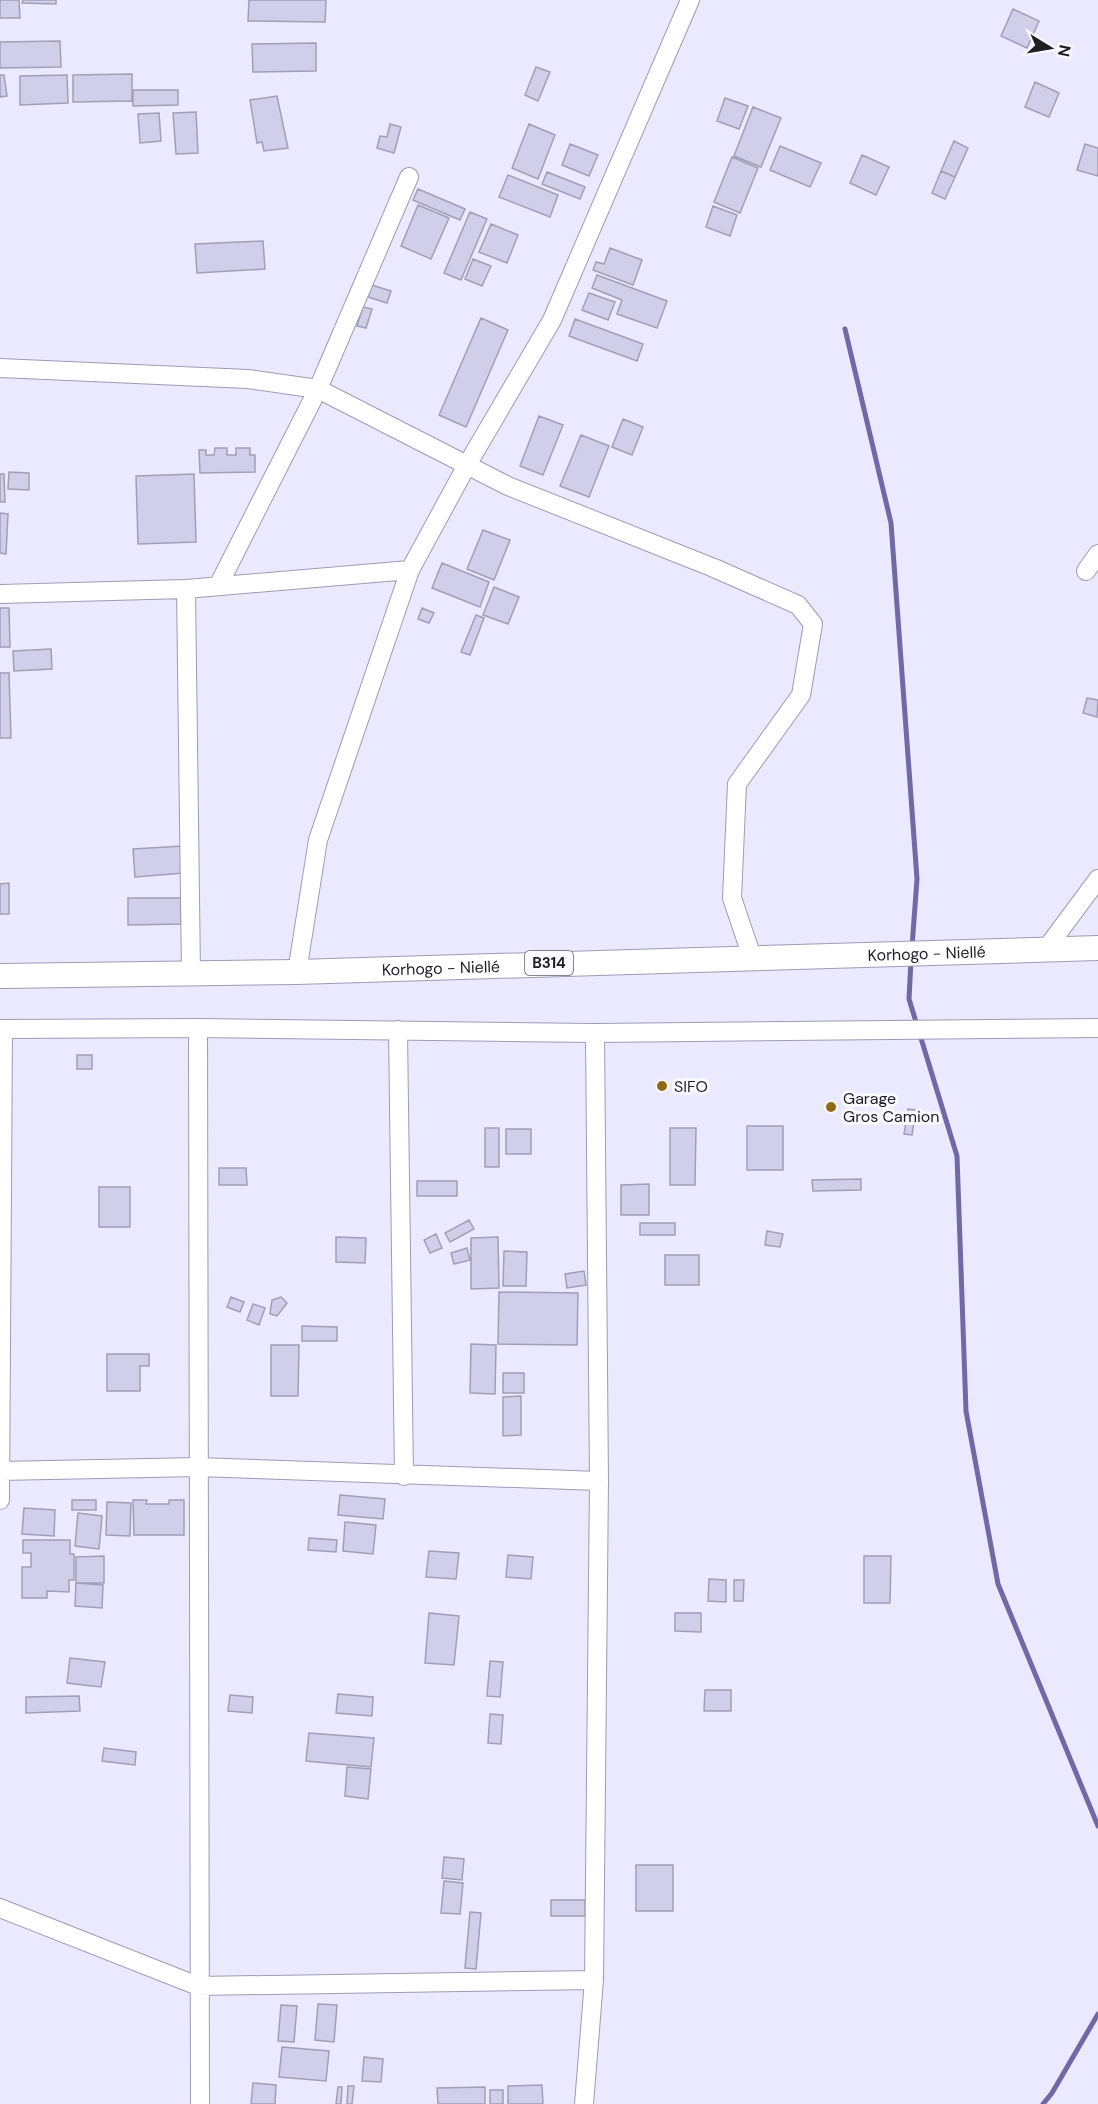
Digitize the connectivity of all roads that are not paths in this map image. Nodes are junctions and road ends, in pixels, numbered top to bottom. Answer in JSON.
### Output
{"nodes":[{"id":1,"x":690,"y":0,"type":"edge"},
{"id":2,"x":409,"y":177,"type":"dead end"},
{"id":3,"x":0,"y":368,"type":"edge"},
{"id":4,"x":318,"y":389,"type":"junction"},
{"id":5,"x":467,"y":465,"type":"junction"},
{"id":6,"x":1098,"y":554,"type":"edge"},
{"id":7,"x":410,"y":570,"type":"junction"},
{"id":8,"x":1086,"y":571,"type":"dead end"},
{"id":9,"x":218,"y":586,"type":"junction"},
{"id":10,"x":186,"y":589,"type":"junction"},
{"id":11,"x":0,"y":594,"type":"edge"},
{"id":12,"x":1098,"y":879,"type":"edge"},
{"id":13,"x":1098,"y":948,"type":"edge"},
{"id":14,"x":1046,"y":949,"type":"junction"},
{"id":15,"x":752,"y":957,"type":"junction"},
{"id":16,"x":297,"y":972,"type":"junction"},
{"id":17,"x":191,"y":974,"type":"junction"},
{"id":18,"x":0,"y":976,"type":"edge"},
{"id":19,"x":198,"y":1028,"type":"junction"},
{"id":20,"x":1098,"y":1028,"type":"edge"},
{"id":21,"x":2,"y":1029,"type":"edge"},
{"id":22,"x":398,"y":1030,"type":"junction"},
{"id":23,"x":595,"y":1033,"type":"junction"},
{"id":24,"x":198,"y":1467,"type":"junction"},
{"id":25,"x":1,"y":1471,"type":"edge"},
{"id":26,"x":404,"y":1476,"type":"junction"},
{"id":27,"x":599,"y":1480,"type":"junction"},
{"id":28,"x":0,"y":1500,"type":"edge"},
{"id":29,"x":0,"y":1908,"type":"edge"},
{"id":30,"x":594,"y":1980,"type":"junction"},
{"id":31,"x":198,"y":1986,"type":"junction"},
{"id":32,"x":200,"y":2104,"type":"edge"},
{"id":33,"x":584,"y":2104,"type":"edge"}],
"edges":[{"from":1,"to":5,"type":"street"},
{"from":2,"to":4,"type":"street"},
{"from":3,"to":4,"type":"street"},
{"from":4,"to":5,"type":"street"},
{"from":4,"to":9,"type":"street"},
{"from":5,"to":7,"type":"street"},
{"from":5,"to":15,"type":"street"},
{"from":6,"to":8,"type":"street"},
{"from":7,"to":9,"type":"street"},
{"from":7,"to":16,"type":"street"},
{"from":9,"to":10,"type":"street"},
{"from":10,"to":11,"type":"street"},
{"from":10,"to":17,"type":"street"},
{"from":12,"to":14,"type":"street"},
{"from":13,"to":14,"type":"main road","name":"Korhogo - Niellé","number":"B314"},
{"from":14,"to":15,"type":"main road","name":"Korhogo - Niellé","number":"B314"},
{"from":15,"to":16,"type":"main road","name":"Korhogo - Niellé","number":"B314"},
{"from":16,"to":17,"type":"main road","name":"Korhogo - Niellé","number":"B314"},
{"from":17,"to":18,"type":"main road","name":"Korhogo - Niellé","number":"B314"},
{"from":19,"to":21,"type":"street"},
{"from":19,"to":22,"type":"street"},
{"from":19,"to":24,"type":"street"},
{"from":20,"to":23,"type":"street"},
{"from":21,"to":25,"type":"street"},
{"from":22,"to":23,"type":"street"},
{"from":22,"to":26,"type":"street"},
{"from":23,"to":27,"type":"street"},
{"from":24,"to":25,"type":"street"},
{"from":24,"to":26,"type":"street"},
{"from":24,"to":31,"type":"street"},
{"from":25,"to":28,"type":"street"},
{"from":26,"to":27,"type":"street"},
{"from":27,"to":30,"type":"street"},
{"from":29,"to":31,"type":"street"},
{"from":30,"to":31,"type":"street"},
{"from":30,"to":33,"type":"street"},
{"from":31,"to":32,"type":"street"}]}
